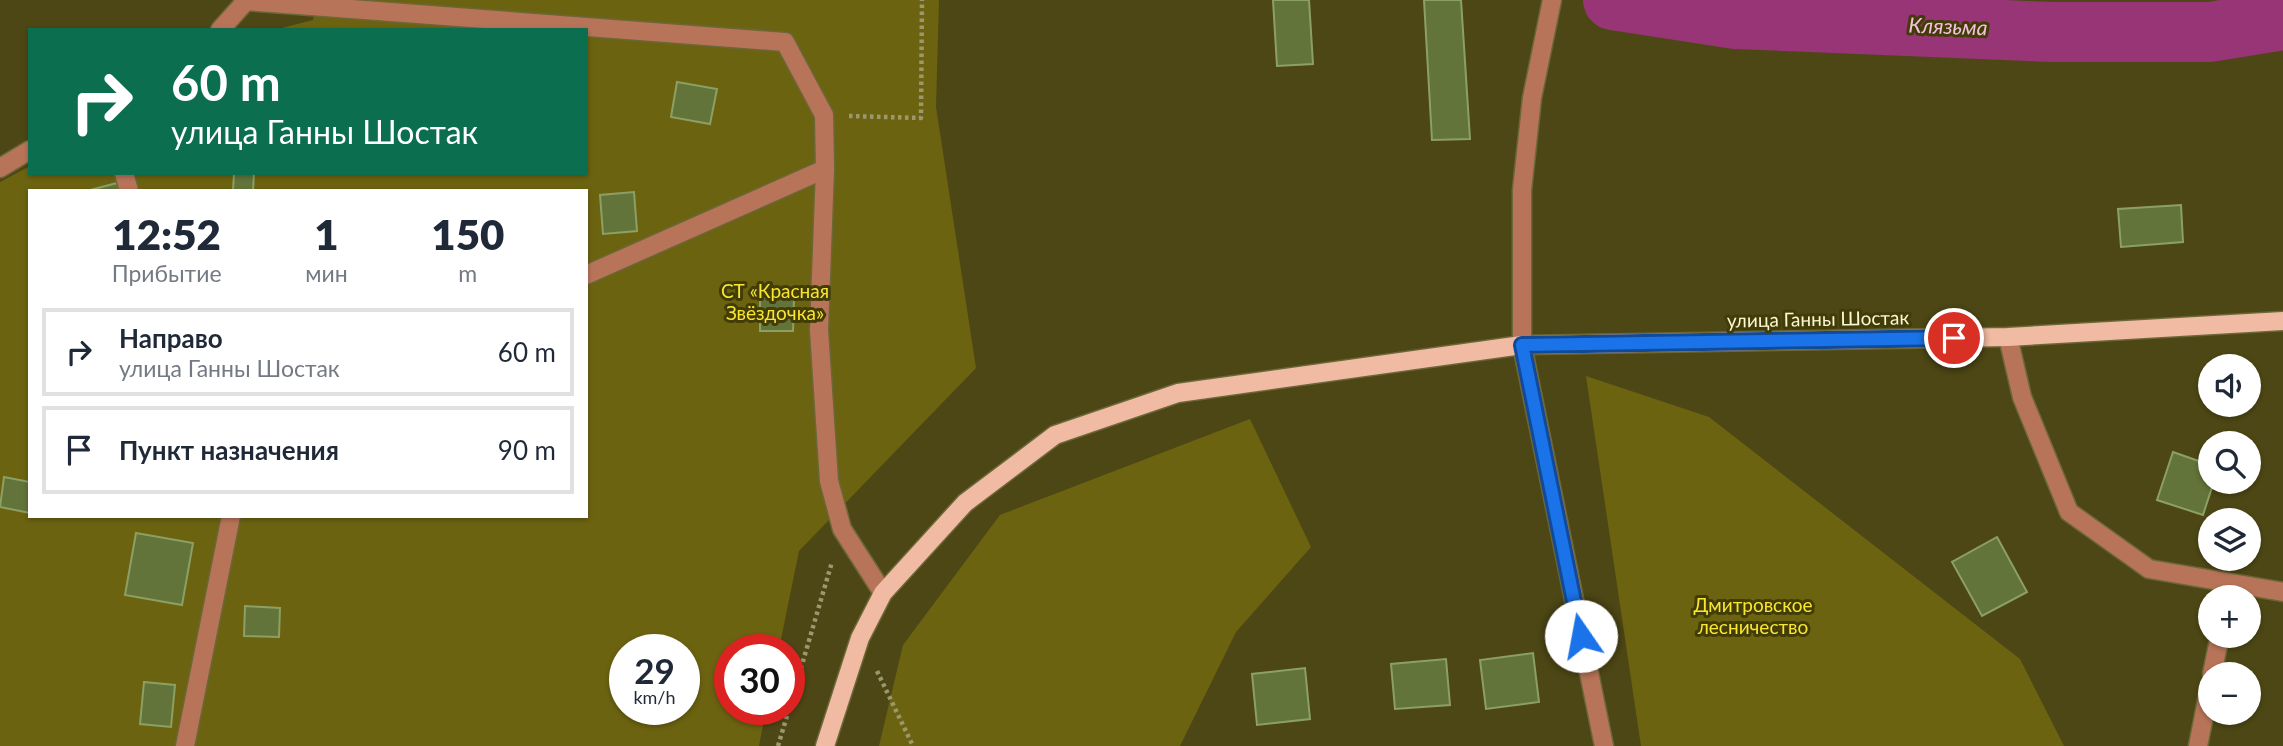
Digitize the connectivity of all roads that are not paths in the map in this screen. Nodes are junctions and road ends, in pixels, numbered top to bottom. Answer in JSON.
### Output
{"nodes":[{"id":1,"x":1552,"y":0,"type":"edge"},
{"id":2,"x":246,"y":1,"type":"edge"},
{"id":3,"x":222,"y":28,"type":"edge"},
{"id":4,"x":28,"y":151,"type":"edge"},
{"id":5,"x":0,"y":168,"type":"edge"},
{"id":6,"x":825,"y":169,"type":"junction"},
{"id":7,"x":588,"y":274,"type":"edge"},
{"id":8,"x":2283,"y":321,"type":"edge"},
{"id":9,"x":2008,"y":337,"type":"junction"},
{"id":10,"x":1522,"y":345,"type":"junction"},
{"id":11,"x":231,"y":518,"type":"edge"},
{"id":12,"x":2210,"y":585,"type":"edge"},
{"id":13,"x":2261,"y":591,"type":"edge"},
{"id":14,"x":2283,"y":592,"type":"edge"},
{"id":15,"x":883,"y":593,"type":"junction"},
{"id":16,"x":2202,"y":725,"type":"edge"},
{"id":17,"x":185,"y":746,"type":"edge"},
{"id":18,"x":825,"y":746,"type":"edge"},
{"id":19,"x":1604,"y":746,"type":"edge"},
{"id":20,"x":2198,"y":746,"type":"edge"}],
"edges":[{"from":1,"to":10,"type":"street"},
{"from":2,"to":3,"type":"street"},
{"from":2,"to":6,"type":"street"},
{"from":4,"to":5,"type":"street"},
{"from":6,"to":7,"type":"street"},
{"from":6,"to":15,"type":"street"},
{"from":8,"to":9,"type":"main road","name":"улица Ганны Шостак"},
{"from":9,"to":10,"type":"main road","name":"улица Ганны Шостак"},
{"from":9,"to":12,"type":"street"},
{"from":10,"to":15,"type":"main road","name":"улица Ганны Шостак"},
{"from":10,"to":19,"type":"street"},
{"from":11,"to":17,"type":"street"},
{"from":13,"to":14,"type":"street"},
{"from":15,"to":18,"type":"main road","name":"улица Ганны Шостак"},
{"from":16,"to":20,"type":"street"}]}
